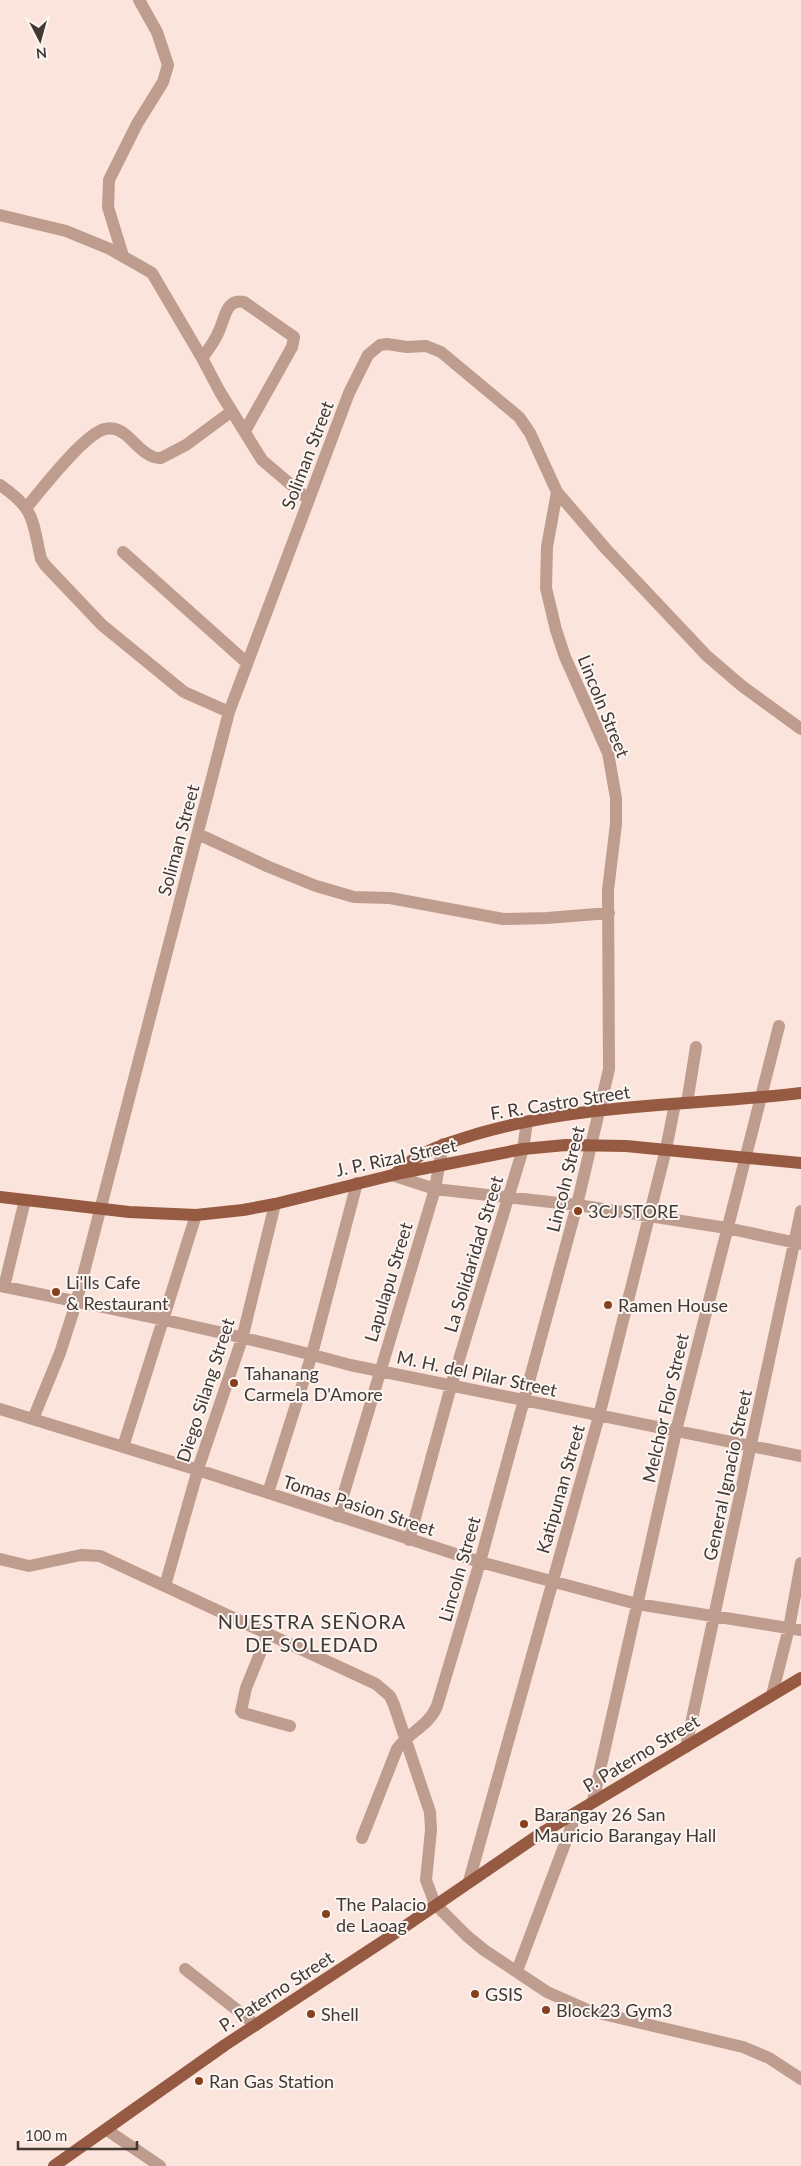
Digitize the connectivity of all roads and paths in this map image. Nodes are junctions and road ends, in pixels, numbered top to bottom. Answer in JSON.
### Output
{"nodes":[{"id":1,"x":139,"y":0,"type":"edge"},
{"id":2,"x":0,"y":215,"type":"edge"},
{"id":3,"x":123,"y":256,"type":"junction"},
{"id":4,"x":202,"y":358,"type":"junction"},
{"id":5,"x":232,"y":411,"type":"junction"},
{"id":6,"x":245,"y":431,"type":"junction"},
{"id":7,"x":0,"y":485,"type":"edge"},
{"id":8,"x":557,"y":492,"type":"junction"},
{"id":9,"x":309,"y":500,"type":"junction"},
{"id":10,"x":27,"y":507,"type":"junction"},
{"id":11,"x":123,"y":552,"type":"dead end"},
{"id":12,"x":247,"y":663,"type":"junction"},
{"id":13,"x":229,"y":712,"type":"junction"},
{"id":14,"x":801,"y":729,"type":"edge"},
{"id":15,"x":198,"y":834,"type":"junction"},
{"id":16,"x":609,"y":913,"type":"junction"},
{"id":17,"x":779,"y":1026,"type":"dead end"},
{"id":18,"x":696,"y":1047,"type":"dead end"},
{"id":19,"x":801,"y":1093,"type":"edge"},
{"id":20,"x":761,"y":1098,"type":"junction"},
{"id":21,"x":681,"y":1103,"type":"junction"},
{"id":22,"x":601,"y":1109,"type":"junction"},
{"id":23,"x":527,"y":1122,"type":"junction"},
{"id":24,"x":443,"y":1144,"type":"junction"},
{"id":25,"x":592,"y":1145,"type":"junction"},
{"id":26,"x":523,"y":1148,"type":"junction"},
{"id":27,"x":666,"y":1149,"type":"junction"},
{"id":28,"x":745,"y":1156,"type":"junction"},
{"id":29,"x":801,"y":1163,"type":"edge"},
{"id":30,"x":441,"y":1165,"type":"junction"},
{"id":31,"x":394,"y":1175,"type":"junction"},
{"id":32,"x":357,"y":1183,"type":"junction"},
{"id":33,"x":435,"y":1189,"type":"junction"},
{"id":34,"x":0,"y":1197,"type":"edge"},
{"id":35,"x":508,"y":1197,"type":"junction"},
{"id":36,"x":25,"y":1200,"type":"junction"},
{"id":37,"x":275,"y":1204,"type":"junction"},
{"id":38,"x":577,"y":1205,"type":"junction"},
{"id":39,"x":101,"y":1209,"type":"junction"},
{"id":40,"x":801,"y":1211,"type":"edge"},
{"id":41,"x":196,"y":1215,"type":"junction"},
{"id":42,"x":649,"y":1216,"type":"junction"},
{"id":43,"x":727,"y":1228,"type":"junction"},
{"id":44,"x":797,"y":1243,"type":"edge"},
{"id":45,"x":2,"y":1287,"type":"edge"},
{"id":46,"x":76,"y":1303,"type":"junction"},
{"id":47,"x":162,"y":1320,"type":"junction"},
{"id":48,"x":242,"y":1339,"type":"junction"},
{"id":49,"x":312,"y":1354,"type":"junction"},
{"id":50,"x":379,"y":1371,"type":"junction"},
{"id":51,"x":451,"y":1386,"type":"junction"},
{"id":52,"x":523,"y":1401,"type":"junction"},
{"id":53,"x":0,"y":1409,"type":"edge"},
{"id":54,"x":599,"y":1416,"type":"junction"},
{"id":55,"x":33,"y":1419,"type":"junction"},
{"id":56,"x":676,"y":1432,"type":"junction"},
{"id":57,"x":123,"y":1447,"type":"junction"},
{"id":58,"x":751,"y":1447,"type":"junction"},
{"id":59,"x":801,"y":1456,"type":"edge"},
{"id":60,"x":198,"y":1470,"type":"junction"},
{"id":61,"x":268,"y":1494,"type":"junction"},
{"id":62,"x":337,"y":1516,"type":"junction"},
{"id":63,"x":409,"y":1540,"type":"junction"},
{"id":64,"x":0,"y":1559,"type":"edge"},
{"id":65,"x":480,"y":1562,"type":"junction"},
{"id":66,"x":801,"y":1563,"type":"edge"},
{"id":67,"x":552,"y":1582,"type":"junction"},
{"id":68,"x":165,"y":1586,"type":"junction"},
{"id":69,"x":637,"y":1604,"type":"junction"},
{"id":70,"x":713,"y":1618,"type":"junction"},
{"id":71,"x":795,"y":1629,"type":"edge"},
{"id":72,"x":268,"y":1634,"type":"junction"},
{"id":73,"x":801,"y":1678,"type":"edge"},
{"id":74,"x":772,"y":1695,"type":"junction"},
{"id":75,"x":290,"y":1726,"type":"dead end"},
{"id":76,"x":406,"y":1739,"type":"junction"},
{"id":77,"x":686,"y":1747,"type":"junction"},
{"id":78,"x":593,"y":1801,"type":"junction"},
{"id":79,"x":568,"y":1816,"type":"junction"},
{"id":80,"x":362,"y":1838,"type":"dead end"},
{"id":81,"x":470,"y":1882,"type":"junction"},
{"id":82,"x":435,"y":1904,"type":"junction"},
{"id":83,"x":185,"y":1969,"type":"dead end"},
{"id":84,"x":517,"y":1971,"type":"junction"},
{"id":85,"x":256,"y":2025,"type":"junction"},
{"id":86,"x":801,"y":2079,"type":"edge"},
{"id":87,"x":107,"y":2130,"type":"junction"},
{"id":88,"x":54,"y":2166,"type":"edge"},
{"id":89,"x":160,"y":2166,"type":"edge"}],
"edges":[{"from":1,"to":3,"type":"street"},
{"from":2,"to":3,"type":"street"},
{"from":3,"to":4,"type":"street"},
{"from":4,"to":5,"type":"street"},
{"from":4,"to":6,"type":"street"},
{"from":5,"to":6,"type":"street"},
{"from":5,"to":10,"type":"street"},
{"from":6,"to":9,"type":"street"},
{"from":7,"to":10,"type":"street"},
{"from":8,"to":9,"type":"street","name":"Soliman Street"},
{"from":8,"to":14,"type":"street"},
{"from":8,"to":16,"type":"street","name":"Lincoln Street"},
{"from":9,"to":12,"type":"street","name":"Soliman Street"},
{"from":10,"to":13,"type":"street"},
{"from":11,"to":12,"type":"street"},
{"from":12,"to":13,"type":"street","name":"Soliman Street"},
{"from":13,"to":15,"type":"street","name":"Soliman Street"},
{"from":15,"to":16,"type":"street"},
{"from":15,"to":39,"type":"street","name":"Soliman Street"},
{"from":16,"to":22,"type":"street","name":"Lincoln Street"},
{"from":17,"to":20,"type":"street","name":"Melchor Flor Street"},
{"from":18,"to":21,"type":"street","name":"Katipunan Street"},
{"from":19,"to":20,"type":"main road","name":"F. R. Castro Street"},
{"from":20,"to":21,"type":"main road","name":"F. R. Castro Street"},
{"from":20,"to":28,"type":"street","name":"Melchor Flor Street"},
{"from":21,"to":22,"type":"main road","name":"F. R. Castro Street"},
{"from":21,"to":27,"type":"street","name":"Katipunan Street"},
{"from":22,"to":23,"type":"main road","name":"F. R. Castro Street"},
{"from":22,"to":25,"type":"street","name":"Lincoln Street"},
{"from":23,"to":24,"type":"main road","name":"F. R. Castro Street"},
{"from":23,"to":26,"type":"street","name":"La Solidaridad Street"},
{"from":24,"to":30,"type":"street","name":"Lapulapu Street"},
{"from":24,"to":31,"type":"main road","name":"F. R. Castro Street"},
{"from":25,"to":26,"type":"main road","name":"J. P. Rizal Street"},
{"from":25,"to":27,"type":"main road","name":"J. P. Rizal Street"},
{"from":25,"to":38,"type":"street","name":"Lincoln Street"},
{"from":26,"to":30,"type":"main road","name":"J. P. Rizal Street"},
{"from":26,"to":35,"type":"street","name":"La Solidaridad Street"},
{"from":27,"to":28,"type":"main road","name":"J. P. Rizal Street"},
{"from":27,"to":42,"type":"street","name":"Katipunan Street"},
{"from":28,"to":29,"type":"main road","name":"J. P. Rizal Street"},
{"from":28,"to":43,"type":"street","name":"Melchor Flor Street"},
{"from":30,"to":31,"type":"main road","name":"J. P. Rizal Street"},
{"from":30,"to":33,"type":"street","name":"Lapulapu Street"},
{"from":31,"to":32,"type":"main road","name":"J. P. Rizal Street"},
{"from":31,"to":33,"type":"street"},
{"from":32,"to":37,"type":"main road","name":"J. P. Rizal Street"},
{"from":32,"to":49,"type":"street"},
{"from":33,"to":35,"type":"street"},
{"from":33,"to":50,"type":"street","name":"Lapulapu Street"},
{"from":34,"to":36,"type":"main road","name":"J. P. Rizal Street"},
{"from":35,"to":38,"type":"street"},
{"from":35,"to":51,"type":"street","name":"La Solidaridad Street"},
{"from":36,"to":39,"type":"main road","name":"J. P. Rizal Street"},
{"from":36,"to":45,"type":"street"},
{"from":37,"to":41,"type":"main road","name":"J. P. Rizal Street"},
{"from":37,"to":48,"type":"street","name":"Diego Silang Street"},
{"from":38,"to":42,"type":"street"},
{"from":38,"to":52,"type":"street","name":"Lincoln Street"},
{"from":39,"to":41,"type":"main road","name":"J. P. Rizal Street"},
{"from":39,"to":46,"type":"street","name":"Soliman Street"},
{"from":40,"to":44,"type":"street","name":"General Ignacio Street"},
{"from":41,"to":47,"type":"street"},
{"from":42,"to":43,"type":"street"},
{"from":42,"to":54,"type":"street","name":"Katipunan Street"},
{"from":43,"to":44,"type":"street"},
{"from":43,"to":56,"type":"street","name":"Melchor Flor Street"},
{"from":44,"to":58,"type":"street","name":"General Ignacio Street"},
{"from":45,"to":46,"type":"street","name":"M. H. del Pilar Street"},
{"from":46,"to":47,"type":"street","name":"M. H. del Pilar Street"},
{"from":46,"to":55,"type":"street","name":"Soliman Street"},
{"from":47,"to":48,"type":"street","name":"M. H. del Pilar Street"},
{"from":47,"to":57,"type":"street"},
{"from":48,"to":49,"type":"street","name":"M. H. del Pilar Street"},
{"from":48,"to":60,"type":"street","name":"Diego Silang Street"},
{"from":49,"to":50,"type":"street","name":"M. H. del Pilar Street"},
{"from":49,"to":61,"type":"street"},
{"from":50,"to":51,"type":"street","name":"M. H. del Pilar Street"},
{"from":50,"to":62,"type":"street","name":"Lapulapu Street"},
{"from":51,"to":52,"type":"street","name":"M. H. del Pilar Street"},
{"from":51,"to":63,"type":"street","name":"La Solidaridad Street"},
{"from":52,"to":54,"type":"street","name":"M. H. del Pilar Street"},
{"from":52,"to":65,"type":"street","name":"Lincoln Street"},
{"from":53,"to":55,"type":"street","name":"Tomas Pasion Street"},
{"from":54,"to":56,"type":"street","name":"M. H. del Pilar Street"},
{"from":54,"to":67,"type":"street","name":"Katipunan Street"},
{"from":55,"to":57,"type":"street","name":"Tomas Pasion Street"},
{"from":56,"to":58,"type":"street","name":"M. H. del Pilar Street"},
{"from":56,"to":69,"type":"street","name":"Melchor Flor Street"},
{"from":57,"to":60,"type":"street","name":"Tomas Pasion Street"},
{"from":58,"to":59,"type":"street","name":"M. H. del Pilar Street"},
{"from":58,"to":70,"type":"street","name":"General Ignacio Street"},
{"from":60,"to":61,"type":"street","name":"Tomas Pasion Street"},
{"from":60,"to":68,"type":"street","name":"Diego Silang Street"},
{"from":61,"to":62,"type":"street","name":"Tomas Pasion Street"},
{"from":62,"to":63,"type":"street","name":"Tomas Pasion Street"},
{"from":63,"to":65,"type":"street","name":"Tomas Pasion Street"},
{"from":64,"to":68,"type":"street"},
{"from":65,"to":67,"type":"street","name":"Tomas Pasion Street"},
{"from":65,"to":76,"type":"street","name":"Lincoln Street"},
{"from":66,"to":71,"type":"street"},
{"from":67,"to":69,"type":"street","name":"Tomas Pasion Street"},
{"from":67,"to":81,"type":"street","name":"Katipunan Street"},
{"from":68,"to":72,"type":"street"},
{"from":69,"to":70,"type":"street","name":"Tomas Pasion Street"},
{"from":69,"to":78,"type":"street","name":"Melchor Flor Street"},
{"from":70,"to":71,"type":"street","name":"Tomas Pasion Street"},
{"from":70,"to":77,"type":"street","name":"General Ignacio Street"},
{"from":71,"to":74,"type":"street"},
{"from":72,"to":75,"type":"street"},
{"from":72,"to":76,"type":"street"},
{"from":73,"to":74,"type":"main road","name":"P. Paterno Street"},
{"from":74,"to":77,"type":"main road","name":"P. Paterno Street"},
{"from":76,"to":80,"type":"street"},
{"from":76,"to":82,"type":"street"},
{"from":77,"to":78,"type":"main road","name":"P. Paterno Street"},
{"from":78,"to":79,"type":"main road","name":"P. Paterno Street"},
{"from":79,"to":81,"type":"main road","name":"P. Paterno Street"},
{"from":79,"to":84,"type":"street"},
{"from":81,"to":82,"type":"main road","name":"P. Paterno Street"},
{"from":82,"to":84,"type":"street"},
{"from":82,"to":85,"type":"main road","name":"P. Paterno Street"},
{"from":83,"to":85,"type":"street"},
{"from":84,"to":86,"type":"street"},
{"from":85,"to":87,"type":"main road","name":"P. Paterno Street"},
{"from":87,"to":88,"type":"main road","name":"P. Paterno Street"},
{"from":87,"to":89,"type":"street"}]}
